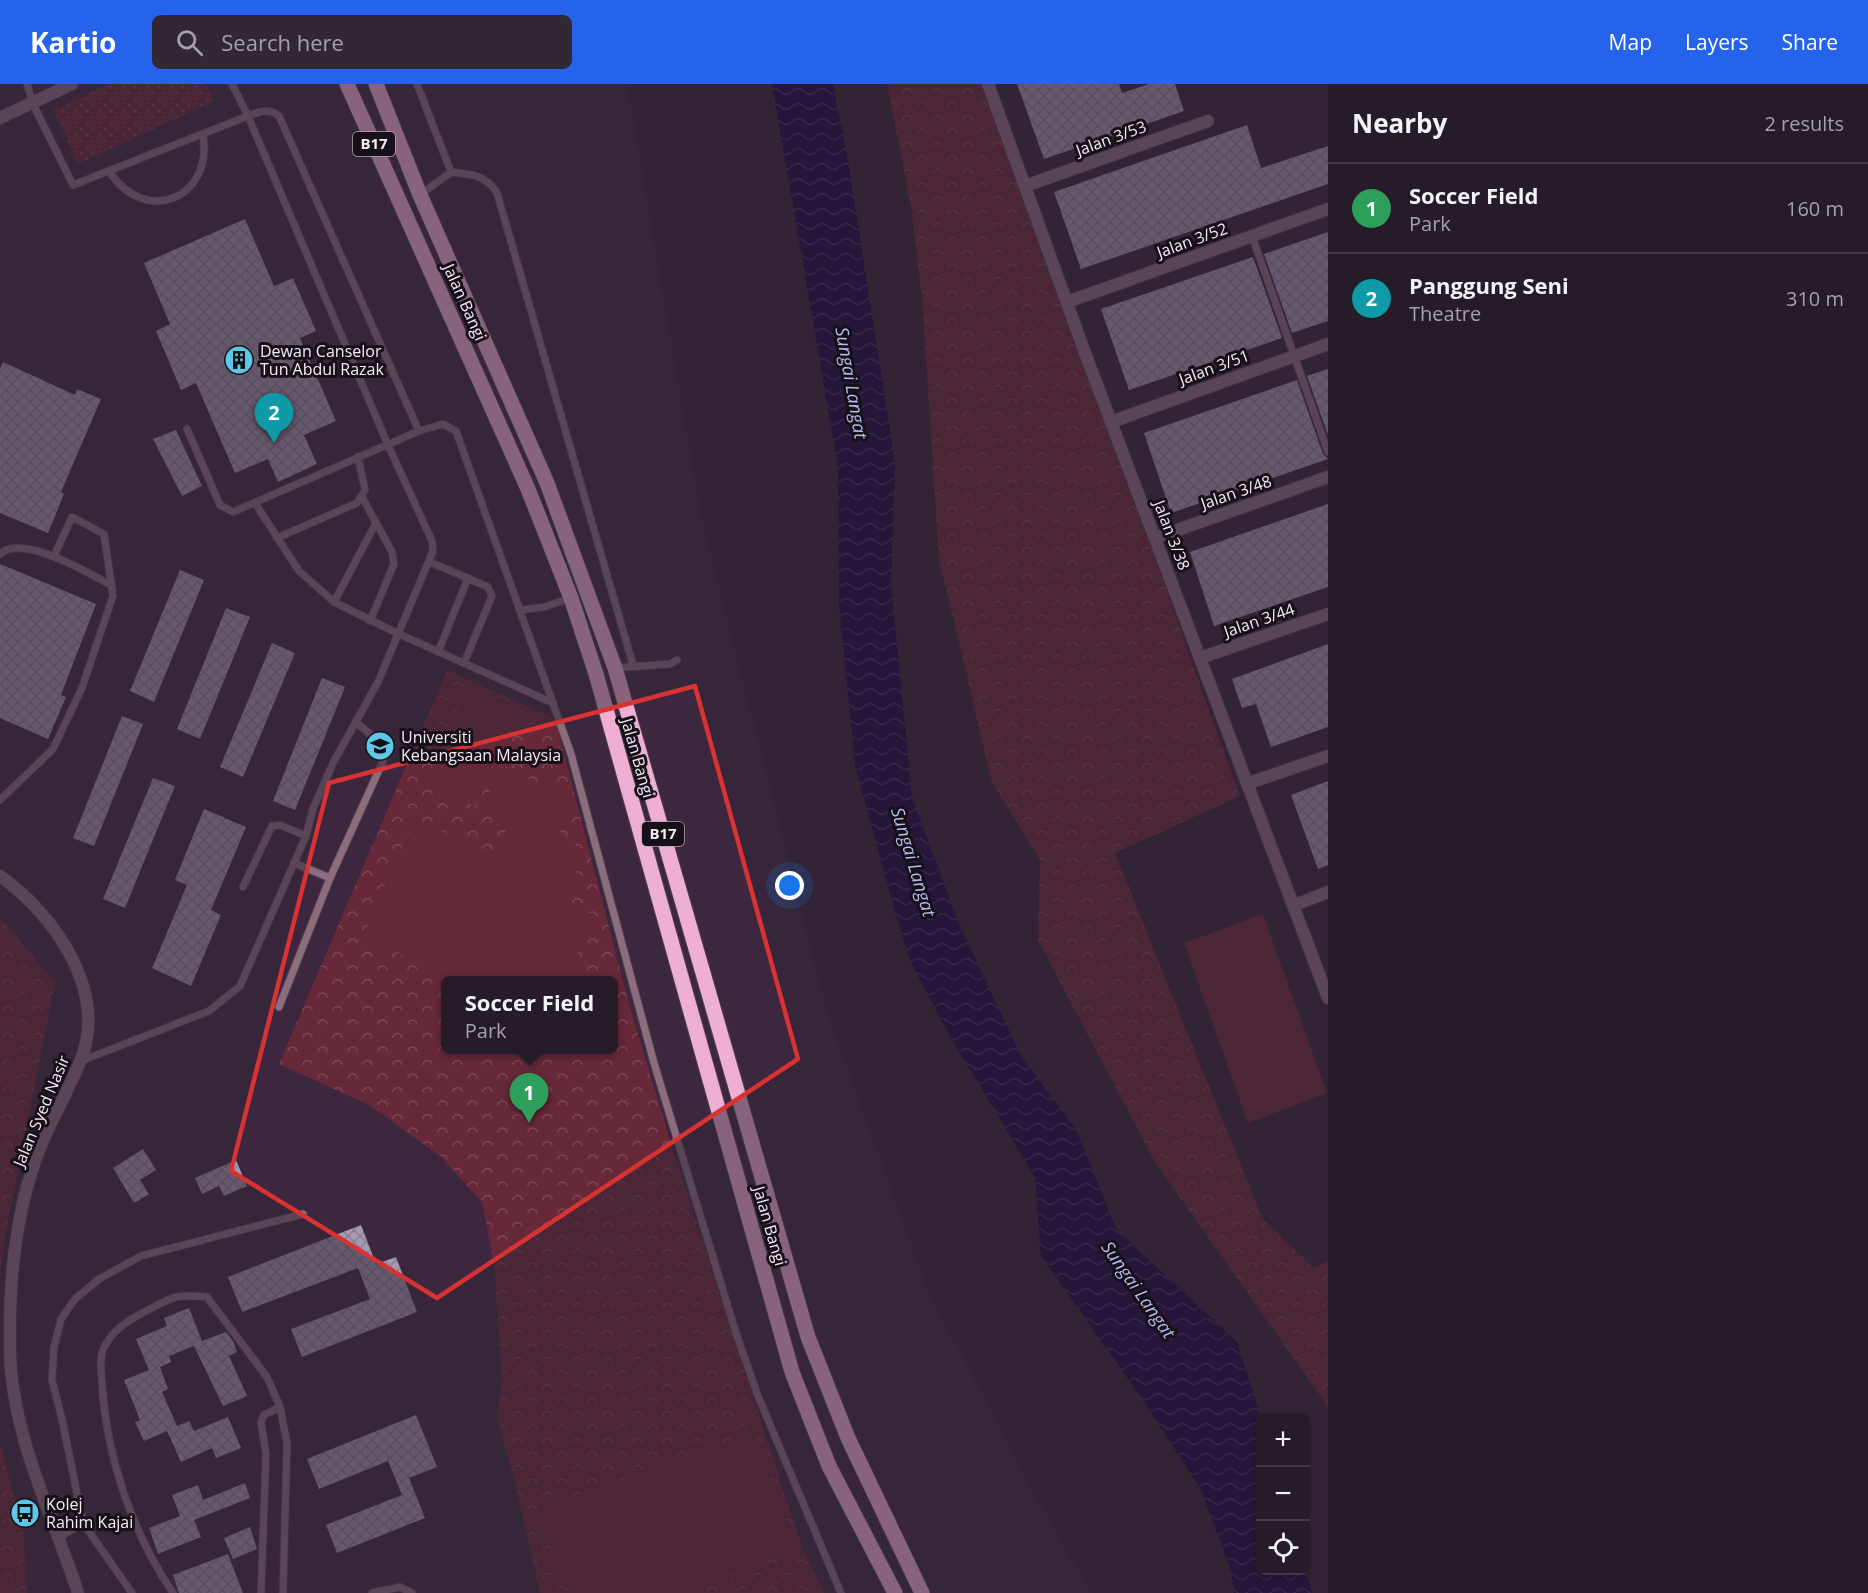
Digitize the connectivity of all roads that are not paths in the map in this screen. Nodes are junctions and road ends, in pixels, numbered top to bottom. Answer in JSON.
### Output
{"nodes":[{"id":1,"x":27,"y":84,"type":"edge"},
{"id":2,"x":72,"y":84,"type":"edge"},
{"id":3,"x":232,"y":84,"type":"edge"},
{"id":4,"x":347,"y":84,"type":"edge"},
{"id":5,"x":376,"y":84,"type":"edge"},
{"id":6,"x":417,"y":84,"type":"edge"},
{"id":7,"x":988,"y":84,"type":"edge"},
{"id":8,"x":33,"y":104,"type":"junction"},
{"id":9,"x":248,"y":116,"type":"junction"},
{"id":10,"x":0,"y":118,"type":"edge"},
{"id":11,"x":1208,"y":121,"type":"dead end"},
{"id":12,"x":203,"y":134,"type":"junction"},
{"id":13,"x":109,"y":171,"type":"junction"},
{"id":14,"x":451,"y":172,"type":"junction"},
{"id":15,"x":1025,"y":186,"type":"junction"},
{"id":16,"x":420,"y":195,"type":"junction"},
{"id":17,"x":1328,"y":209,"type":"edge"},
{"id":18,"x":1252,"y":236,"type":"junction"},
{"id":19,"x":1067,"y":302,"type":"junction"},
{"id":20,"x":1328,"y":344,"type":"edge"},
{"id":21,"x":1294,"y":356,"type":"junction"},
{"id":22,"x":1111,"y":422,"type":"junction"},
{"id":23,"x":187,"y":429,"type":"dead end"},
{"id":24,"x":419,"y":431,"type":"junction"},
{"id":25,"x":388,"y":445,"type":"junction"},
{"id":26,"x":1328,"y":452,"type":"edge"},
{"id":27,"x":358,"y":458,"type":"junction"},
{"id":28,"x":1328,"y":477,"type":"edge"},
{"id":29,"x":362,"y":498,"type":"junction"},
{"id":30,"x":255,"y":503,"type":"junction"},
{"id":31,"x":376,"y":523,"type":"junction"},
{"id":32,"x":277,"y":538,"type":"junction"},
{"id":33,"x":1155,"y":538,"type":"junction"},
{"id":34,"x":0,"y":554,"type":"edge"},
{"id":35,"x":54,"y":556,"type":"junction"},
{"id":36,"x":430,"y":562,"type":"junction"},
{"id":37,"x":468,"y":578,"type":"junction"},
{"id":38,"x":111,"y":585,"type":"junction"},
{"id":39,"x":571,"y":598,"type":"junction"},
{"id":40,"x":334,"y":602,"type":"junction"},
{"id":41,"x":521,"y":610,"type":"junction"},
{"id":42,"x":1328,"y":614,"type":"edge"},
{"id":43,"x":370,"y":621,"type":"junction"},
{"id":44,"x":399,"y":634,"type":"junction"},
{"id":45,"x":438,"y":652,"type":"junction"},
{"id":46,"x":1200,"y":658,"type":"junction"},
{"id":47,"x":677,"y":660,"type":"dead end"},
{"id":48,"x":464,"y":663,"type":"junction"},
{"id":49,"x":633,"y":665,"type":"junction"},
{"id":50,"x":615,"y":668,"type":"junction"},
{"id":51,"x":553,"y":703,"type":"junction"},
{"id":52,"x":356,"y":722,"type":"junction"},
{"id":53,"x":1328,"y":756,"type":"edge"},
{"id":54,"x":1249,"y":783,"type":"junction"},
{"id":55,"x":0,"y":800,"type":"edge"},
{"id":56,"x":306,"y":836,"type":"junction"},
{"id":57,"x":294,"y":864,"type":"junction"},
{"id":58,"x":0,"y":876,"type":"edge"},
{"id":59,"x":330,"y":878,"type":"junction"},
{"id":60,"x":243,"y":887,"type":"dead end"},
{"id":61,"x":1328,"y":892,"type":"edge"},
{"id":62,"x":1295,"y":905,"type":"junction"},
{"id":63,"x":1328,"y":998,"type":"edge"},
{"id":64,"x":279,"y":1007,"type":"dead end"},
{"id":65,"x":81,"y":1061,"type":"junction"},
{"id":66,"x":303,"y":1214,"type":"dead end"},
{"id":67,"x":280,"y":1407,"type":"junction"},
{"id":68,"x":83,"y":1523,"type":"junction"},
{"id":69,"x":60,"y":1537,"type":"junction"},
{"id":70,"x":78,"y":1593,"type":"edge"},
{"id":71,"x":132,"y":1593,"type":"edge"},
{"id":72,"x":173,"y":1593,"type":"edge"},
{"id":73,"x":261,"y":1593,"type":"edge"},
{"id":74,"x":283,"y":1593,"type":"edge"},
{"id":75,"x":372,"y":1593,"type":"edge"},
{"id":76,"x":412,"y":1593,"type":"edge"},
{"id":77,"x":842,"y":1593,"type":"edge"},
{"id":78,"x":895,"y":1593,"type":"edge"},
{"id":79,"x":922,"y":1593,"type":"edge"}],
"edges":[{"from":1,"to":8,"type":"lane"},
{"from":2,"to":8,"type":"street"},
{"from":3,"to":9,"type":"lane"},
{"from":4,"to":39,"type":"main road","name":"Jalan Bangi","number":"B17"},
{"from":5,"to":16,"type":"main road","name":"Jalan Bangi","number":"B17"},
{"from":6,"to":14,"type":"lane"},
{"from":7,"to":15,"type":"street","name":"Jalan 3/38"},
{"from":8,"to":10,"type":"street"},
{"from":8,"to":13,"type":"lane"},
{"from":9,"to":12,"type":"lane"},
{"from":9,"to":24,"type":"lane"},
{"from":9,"to":25,"type":"lane"},
{"from":11,"to":15,"type":"street","name":"Jalan 3/53"},
{"from":12,"to":13,"type":"lane"},
{"from":12,"to":13,"type":"lane"},
{"from":14,"to":16,"type":"lane"},
{"from":14,"to":49,"type":"lane"},
{"from":15,"to":19,"type":"street","name":"Jalan 3/38"},
{"from":16,"to":50,"type":"main road","name":"Jalan Bangi","number":"B17"},
{"from":17,"to":18,"type":"street","name":"Jalan 3/52"},
{"from":18,"to":19,"type":"street","name":"Jalan 3/52"},
{"from":18,"to":21,"type":"lane"},
{"from":19,"to":22,"type":"street","name":"Jalan 3/38"},
{"from":20,"to":21,"type":"street","name":"Jalan 3/51"},
{"from":21,"to":22,"type":"street","name":"Jalan 3/51"},
{"from":21,"to":26,"type":"lane"},
{"from":22,"to":33,"type":"street","name":"Jalan 3/38"},
{"from":23,"to":30,"type":"lane"},
{"from":24,"to":25,"type":"lane"},
{"from":24,"to":41,"type":"lane"},
{"from":25,"to":27,"type":"lane"},
{"from":25,"to":36,"type":"lane"},
{"from":27,"to":29,"type":"lane"},
{"from":27,"to":30,"type":"lane"},
{"from":28,"to":33,"type":"street","name":"Jalan 3/48"},
{"from":29,"to":31,"type":"lane"},
{"from":29,"to":32,"type":"lane"},
{"from":30,"to":32,"type":"lane"},
{"from":31,"to":40,"type":"lane"},
{"from":31,"to":43,"type":"lane"},
{"from":32,"to":40,"type":"lane"},
{"from":33,"to":46,"type":"street","name":"Jalan 3/38"},
{"from":34,"to":35,"type":"lane"},
{"from":35,"to":38,"type":"lane"},
{"from":35,"to":38,"type":"lane"},
{"from":36,"to":37,"type":"lane"},
{"from":36,"to":44,"type":"lane"},
{"from":37,"to":45,"type":"lane"},
{"from":37,"to":48,"type":"lane"},
{"from":38,"to":55,"type":"lane"},
{"from":39,"to":41,"type":"lane"},
{"from":39,"to":78,"type":"main road","name":"Jalan Bangi","number":"B17"},
{"from":40,"to":43,"type":"lane"},
{"from":41,"to":51,"type":"lane"},
{"from":42,"to":46,"type":"street","name":"Jalan 3/44"},
{"from":43,"to":44,"type":"lane"},
{"from":44,"to":45,"type":"lane"},
{"from":44,"to":52,"type":"lane"},
{"from":45,"to":48,"type":"lane"},
{"from":46,"to":54,"type":"street","name":"Jalan 3/38"},
{"from":47,"to":49,"type":"lane"},
{"from":48,"to":51,"type":"lane"},
{"from":49,"to":50,"type":"lane"},
{"from":50,"to":79,"type":"main road","name":"Jalan Bangi","number":"B17"},
{"from":51,"to":77,"type":"lane"},
{"from":52,"to":56,"type":"lane"},
{"from":52,"to":59,"type":"lane"},
{"from":53,"to":54,"type":"street"},
{"from":54,"to":62,"type":"street","name":"Jalan 3/38"},
{"from":56,"to":57,"type":"lane"},
{"from":56,"to":60,"type":"lane"},
{"from":57,"to":59,"type":"lane"},
{"from":57,"to":65,"type":"lane"},
{"from":58,"to":65,"type":"street","name":"Jalan Syed Nasir"},
{"from":59,"to":64,"type":"lane"},
{"from":61,"to":62,"type":"street"},
{"from":62,"to":63,"type":"street","name":"Jalan 3/38"},
{"from":65,"to":69,"type":"street","name":"Jalan Syed Nasir"},
{"from":66,"to":68,"type":"lane"},
{"from":67,"to":72,"type":"lane"},
{"from":67,"to":73,"type":"lane"},
{"from":67,"to":74,"type":"lane"},
{"from":68,"to":69,"type":"lane"},
{"from":68,"to":71,"type":"lane"},
{"from":69,"to":70,"type":"street","name":"Jalan Syed Nasir"},
{"from":75,"to":76,"type":"lane"}]}
